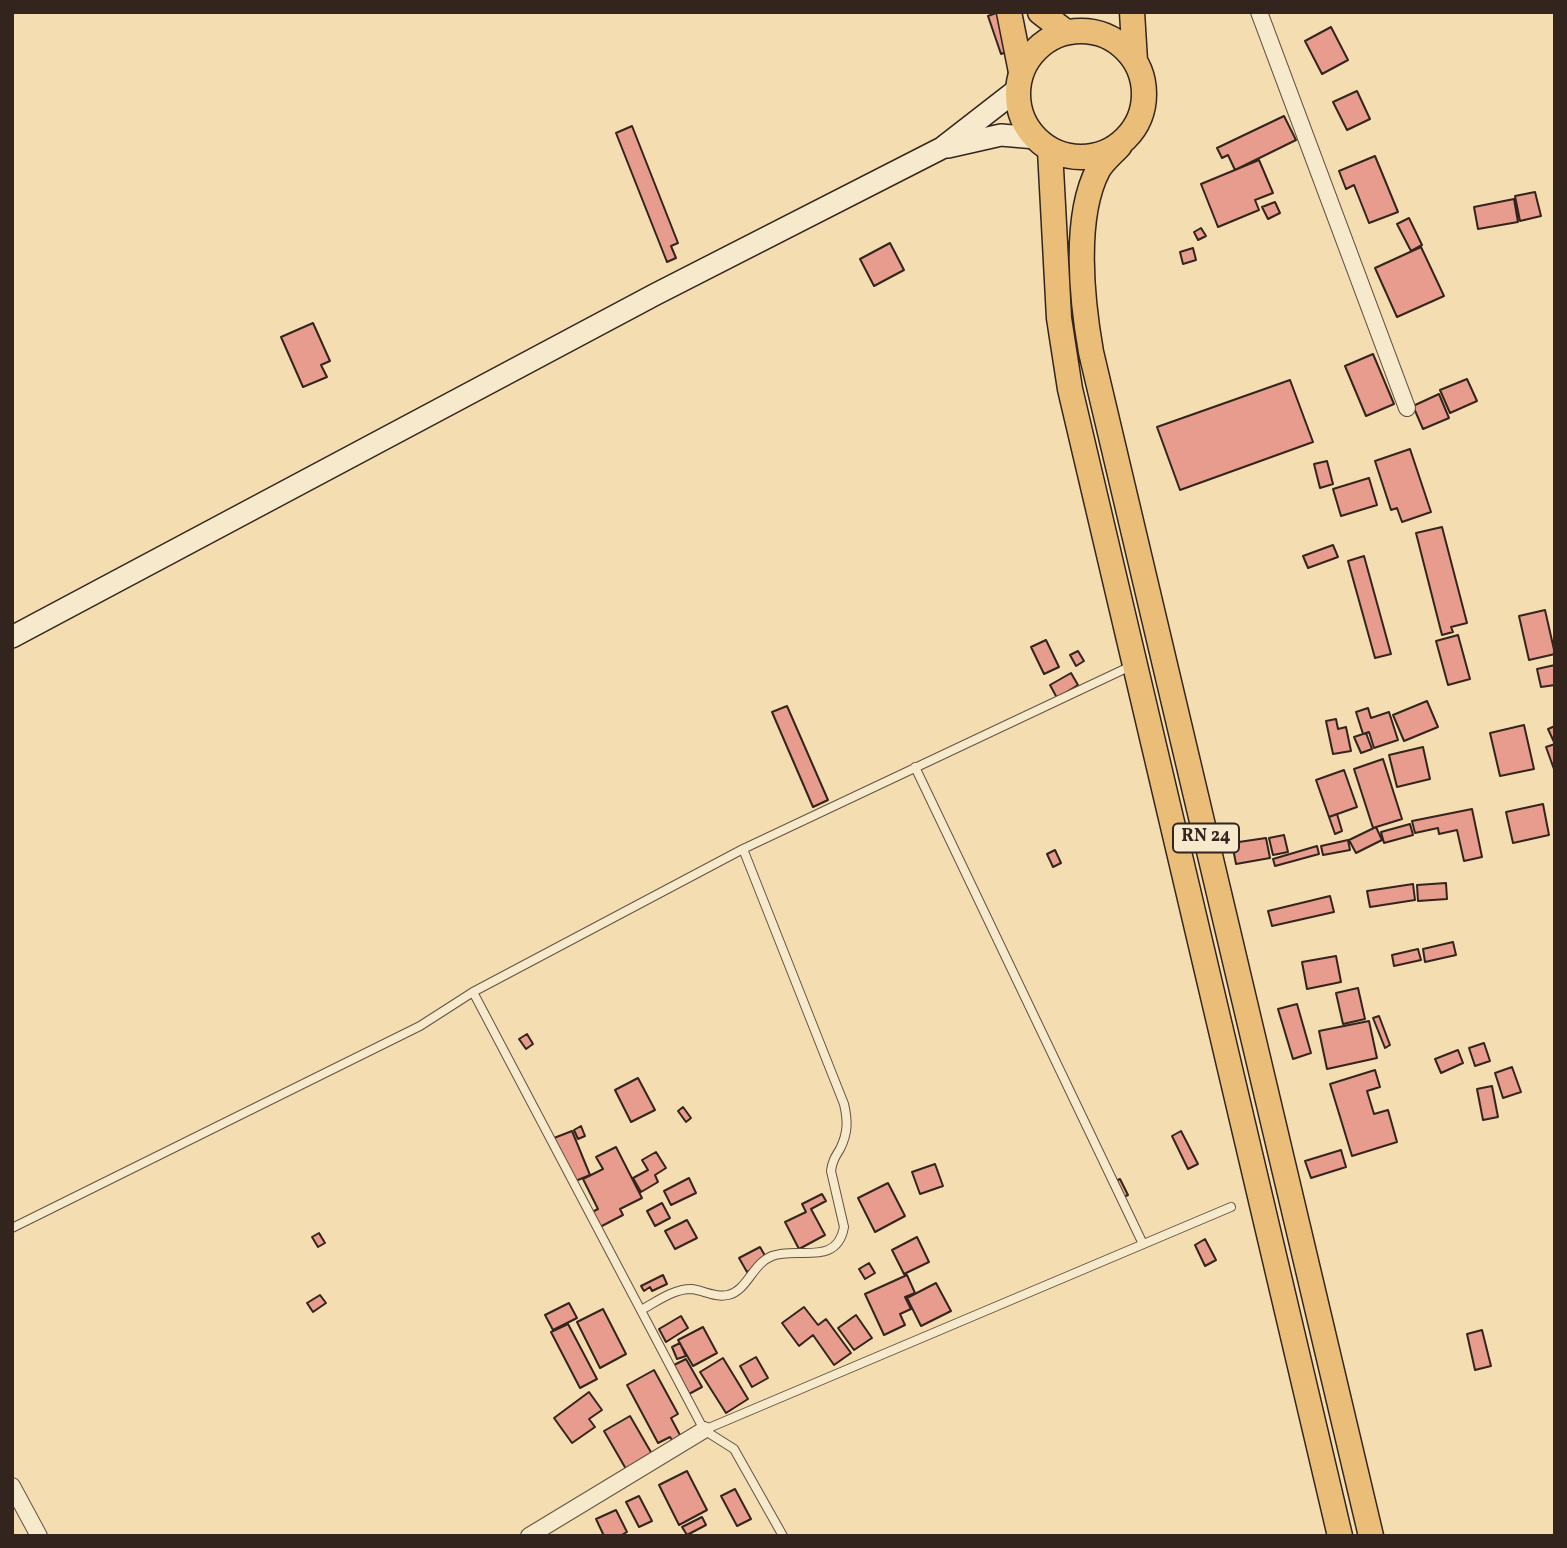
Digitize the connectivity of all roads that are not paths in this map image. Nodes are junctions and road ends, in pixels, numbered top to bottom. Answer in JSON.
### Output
{"nodes":[{"id":1,"x":1009,"y":12,"type":"edge"},
{"id":2,"x":1040,"y":12,"type":"edge"},
{"id":3,"x":1132,"y":12,"type":"edge"},
{"id":4,"x":1259,"y":12,"type":"edge"},
{"id":5,"x":1077,"y":25,"type":"edge"},
{"id":6,"x":1135,"y":61,"type":"junction"},
{"id":7,"x":1020,"y":80,"type":"junction"},
{"id":8,"x":1043,"y":144,"type":"junction"},
{"id":9,"x":1120,"y":145,"type":"junction"},
{"id":10,"x":942,"y":149,"type":"junction"},
{"id":11,"x":1407,"y":408,"type":"dead end"},
{"id":12,"x":12,"y":637,"type":"edge"},
{"id":13,"x":1134,"y":664,"type":"junction"},
{"id":14,"x":915,"y":767,"type":"junction"},
{"id":15,"x":743,"y":849,"type":"junction"},
{"id":16,"x":473,"y":992,"type":"junction"},
{"id":17,"x":1231,"y":1207,"type":"dead end"},
{"id":18,"x":12,"y":1228,"type":"edge"},
{"id":19,"x":1143,"y":1244,"type":"junction"},
{"id":20,"x":641,"y":1310,"type":"junction"},
{"id":21,"x":704,"y":1430,"type":"junction"},
{"id":22,"x":12,"y":1486,"type":"edge"},
{"id":23,"x":39,"y":1536,"type":"edge"},
{"id":24,"x":529,"y":1536,"type":"edge"},
{"id":25,"x":783,"y":1536,"type":"edge"},
{"id":26,"x":1340,"y":1536,"type":"edge"},
{"id":27,"x":1371,"y":1536,"type":"edge"}],
"edges":[{"from":1,"to":7,"type":"main road"},
{"from":2,"to":5,"type":"main road"},
{"from":3,"to":6,"type":"main road"},
{"from":4,"to":11,"type":"street"},
{"from":5,"to":6,"type":"main road"},
{"from":5,"to":7,"type":"main road"},
{"from":6,"to":9,"type":"main road"},
{"from":7,"to":8,"type":"main road"},
{"from":7,"to":10,"type":"main road"},
{"from":8,"to":9,"type":"main road"},
{"from":8,"to":10,"type":"main road"},
{"from":8,"to":13,"type":"main road","number":"RN 24"},
{"from":9,"to":27,"type":"main road","number":"RN 24"},
{"from":10,"to":12,"type":"main road"},
{"from":13,"to":14,"type":"lane"},
{"from":13,"to":26,"type":"main road","number":"RN 24"},
{"from":14,"to":15,"type":"lane"},
{"from":14,"to":19,"type":"lane"},
{"from":15,"to":16,"type":"lane"},
{"from":15,"to":20,"type":"lane"},
{"from":16,"to":18,"type":"lane"},
{"from":16,"to":20,"type":"lane"},
{"from":17,"to":19,"type":"lane"},
{"from":19,"to":21,"type":"lane"},
{"from":20,"to":21,"type":"lane"},
{"from":21,"to":24,"type":"street"},
{"from":21,"to":25,"type":"lane"},
{"from":22,"to":23,"type":"street"}]}
